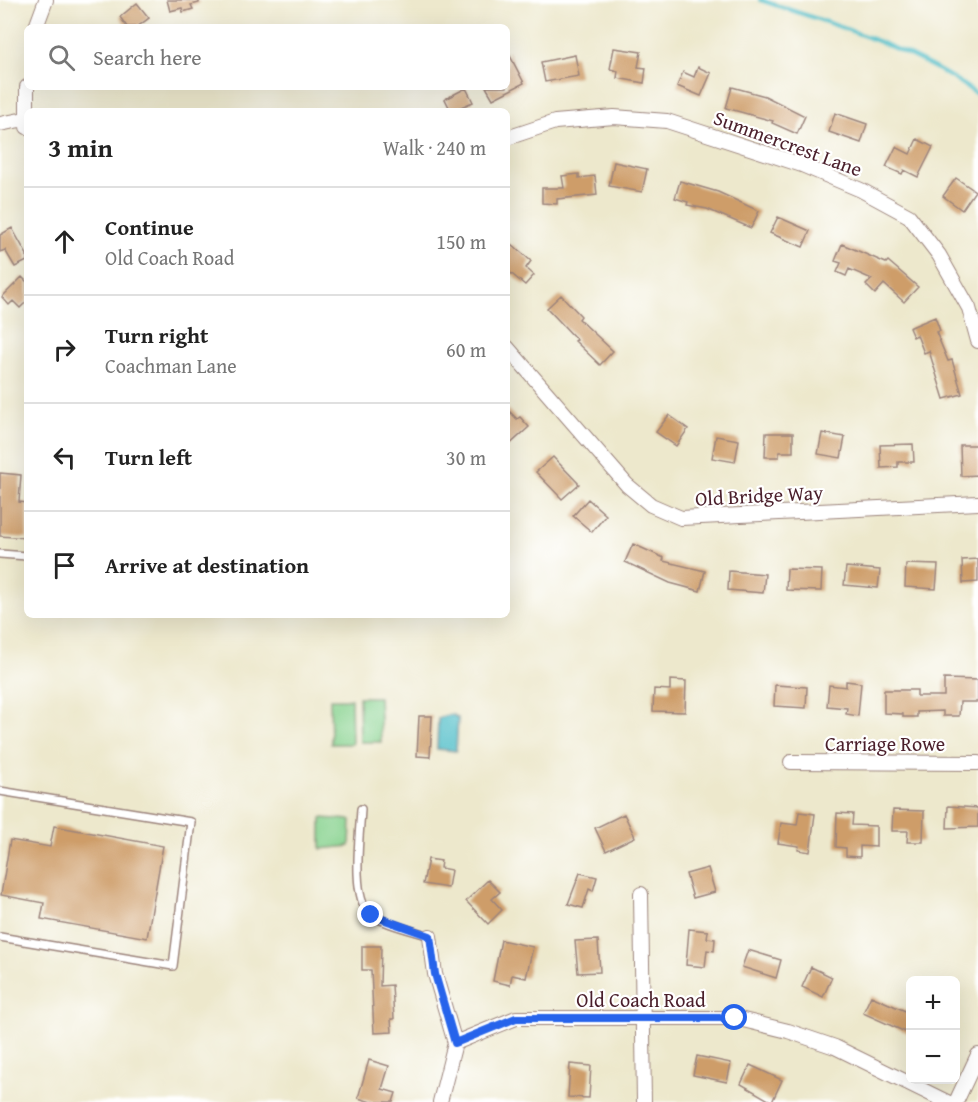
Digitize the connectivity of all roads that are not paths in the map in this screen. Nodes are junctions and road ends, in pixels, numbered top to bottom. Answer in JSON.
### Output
{"nodes":[{"id":1,"x":46,"y":0,"type":"edge"},
{"id":2,"x":37,"y":24,"type":"edge"},
{"id":3,"x":27,"y":90,"type":"edge"},
{"id":4,"x":26,"y":108,"type":"edge"},
{"id":5,"x":24,"y":123,"type":"edge"},
{"id":6,"x":0,"y":124,"type":"edge"},
{"id":7,"x":510,"y":137,"type":"edge"},
{"id":8,"x":978,"y":341,"type":"edge"},
{"id":9,"x":510,"y":350,"type":"edge"},
{"id":10,"x":978,"y":503,"type":"edge"},
{"id":11,"x":0,"y":554,"type":"edge"},
{"id":12,"x":24,"y":556,"type":"edge"},
{"id":13,"x":791,"y":762,"type":"dead end"},
{"id":14,"x":978,"y":763,"type":"edge"},
{"id":15,"x":0,"y":791,"type":"edge"},
{"id":16,"x":361,"y":809,"type":"dead end"},
{"id":17,"x":640,"y":894,"type":"dead end"},
{"id":18,"x":430,"y":936,"type":"joint"},
{"id":19,"x":0,"y":937,"type":"edge"},
{"id":20,"x":644,"y":1020,"type":"junction"},
{"id":21,"x":455,"y":1043,"type":"junction"},
{"id":22,"x":978,"y":1055,"type":"edge"},
{"id":23,"x":440,"y":1102,"type":"edge"},
{"id":24,"x":644,"y":1102,"type":"edge"},
{"id":25,"x":947,"y":1102,"type":"edge"},
{"id":26,"x":956,"y":1102,"type":"edge"}],
"edges":[{"from":1,"to":2,"type":"street"},
{"from":3,"to":4,"type":"street"},
{"from":5,"to":6,"type":"street"},
{"from":7,"to":8,"type":"street","name":"Summercrest Lane"},
{"from":9,"to":10,"type":"street","name":"Old Bridge Way"},
{"from":11,"to":12,"type":"lane"},
{"from":13,"to":14,"type":"street","name":"Carriage Rowe"},
{"from":15,"to":19,"type":"lane"},
{"from":16,"to":18,"type":"lane"},
{"from":17,"to":20,"type":"street"},
{"from":18,"to":21,"type":"street"},
{"from":20,"to":21,"type":"street","name":"Old Coach Road"},
{"from":20,"to":24,"type":"street"},
{"from":20,"to":25,"type":"street","name":"Old Coach Road"},
{"from":21,"to":23,"type":"street"},
{"from":22,"to":26,"type":"street"}]}
